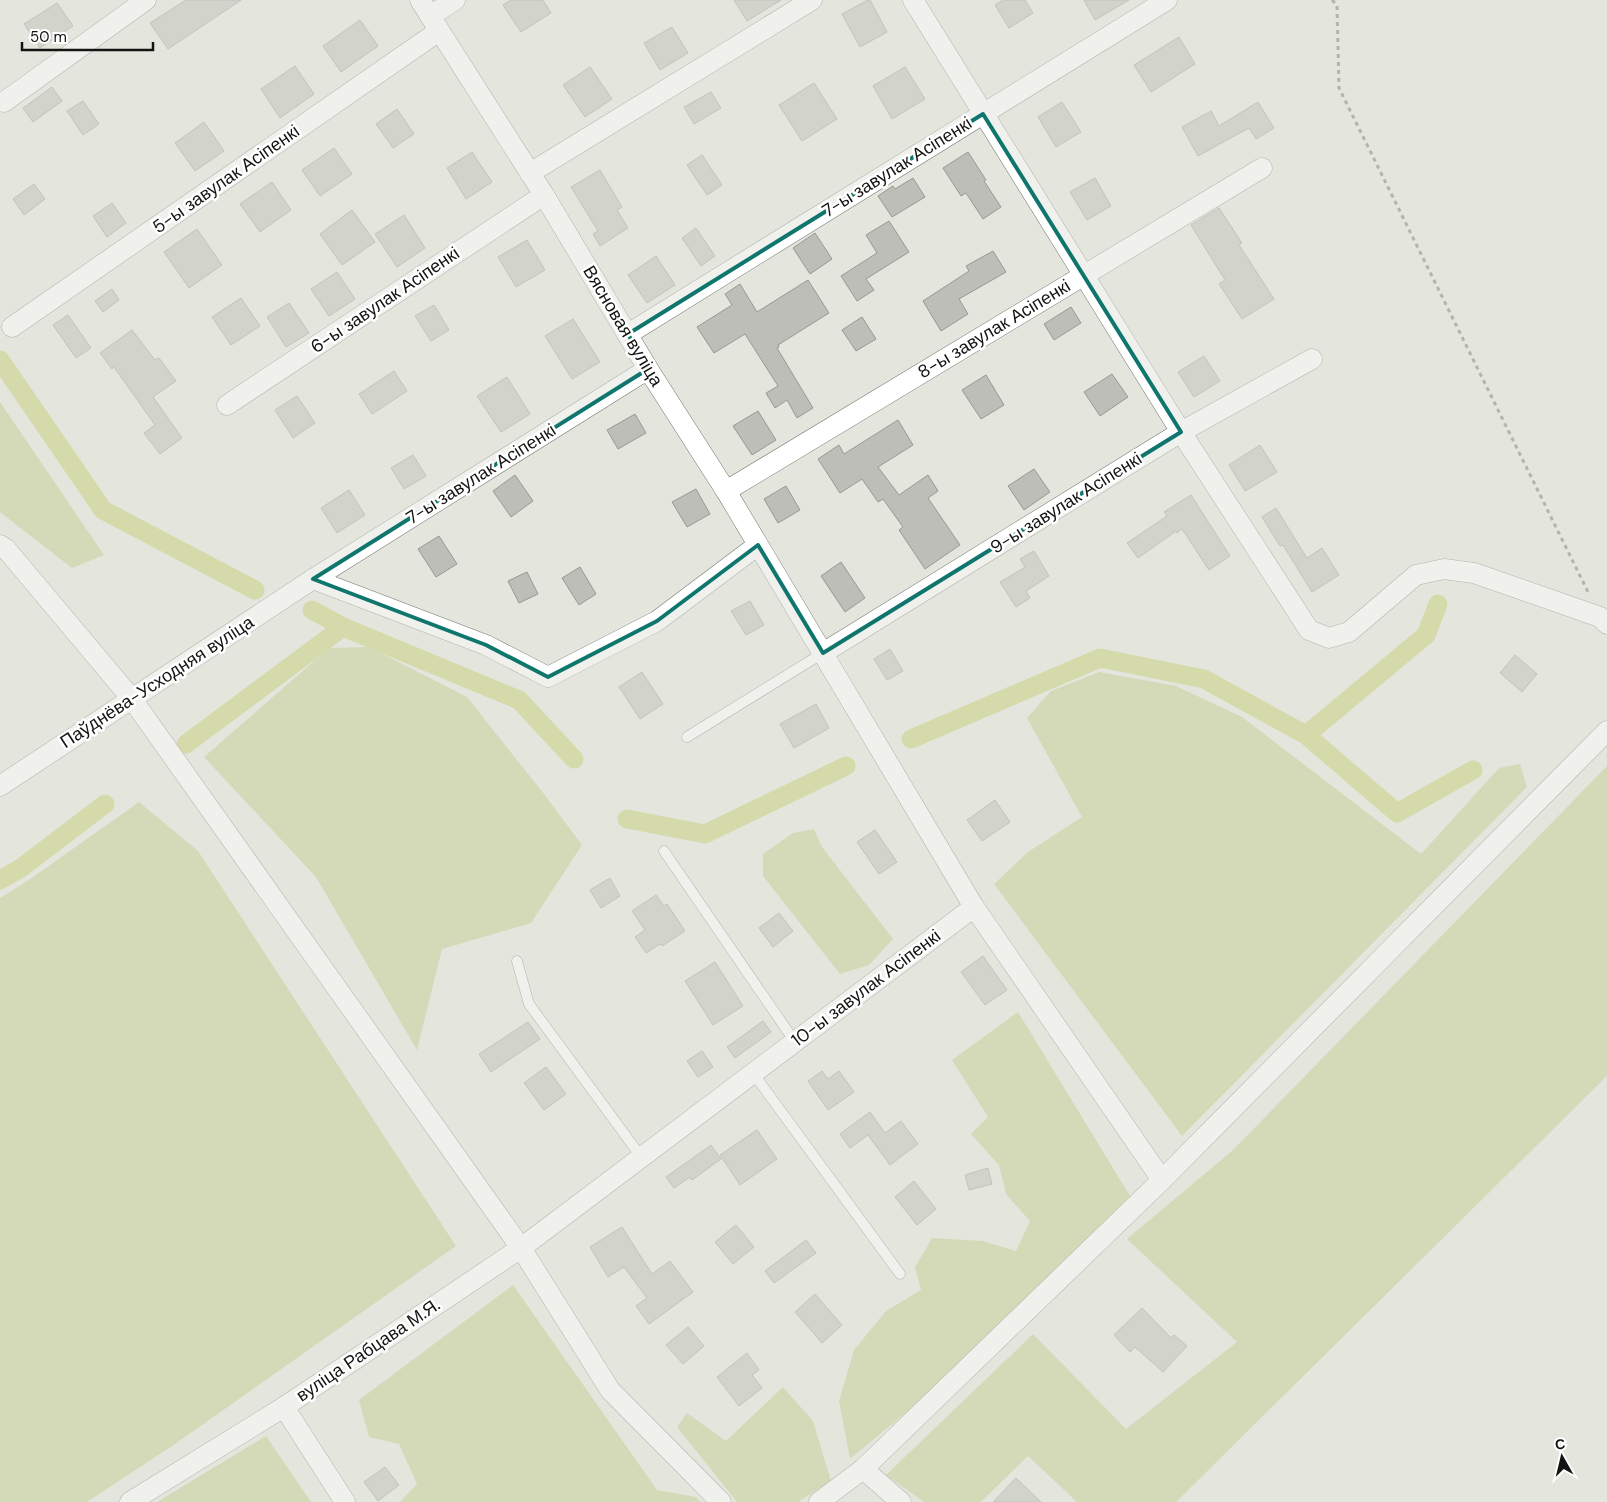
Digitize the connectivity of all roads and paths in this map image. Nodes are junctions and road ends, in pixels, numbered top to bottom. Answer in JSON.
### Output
{"nodes":[{"id":1,"x":146,"y":0,"type":"edge"},
{"id":2,"x":455,"y":0,"type":"edge"},
{"id":3,"x":812,"y":0,"type":"edge"},
{"id":4,"x":913,"y":0,"type":"edge"},
{"id":5,"x":1167,"y":0,"type":"edge"},
{"id":6,"x":1332,"y":0,"type":"edge"},
{"id":7,"x":430,"y":16,"type":"edge"},
{"id":8,"x":4,"y":102,"type":"dead end"},
{"id":9,"x":983,"y":114,"type":"junction"},
{"id":10,"x":1262,"y":168,"type":"dead end"},
{"id":11,"x":530,"y":173,"type":"junction"},
{"id":12,"x":544,"y":195,"type":"junction"},
{"id":13,"x":1083,"y":275,"type":"junction"},
{"id":14,"x":12,"y":327,"type":"dead end"},
{"id":15,"x":628,"y":334,"type":"junction"},
{"id":16,"x":1312,"y":359,"type":"dead end"},
{"id":17,"x":648,"y":369,"type":"junction"},
{"id":18,"x":227,"y":405,"type":"dead end"},
{"id":19,"x":1181,"y":432,"type":"junction"},
{"id":20,"x":726,"y":491,"type":"junction"},
{"id":21,"x":758,"y":544,"type":"junction"},
{"id":22,"x":0,"y":545,"type":"edge"},
{"id":23,"x":313,"y":579,"type":"junction"},
{"id":24,"x":1603,"y":621,"type":"edge"},
{"id":25,"x":822,"y":653,"type":"junction"},
{"id":26,"x":132,"y":699,"type":"junction"},
{"id":27,"x":1607,"y":731,"type":"edge"},
{"id":28,"x":688,"y":737,"type":"dead end"},
{"id":29,"x":0,"y":786,"type":"edge"},
{"id":30,"x":664,"y":851,"type":"dead end"},
{"id":31,"x":974,"y":907,"type":"junction"},
{"id":32,"x":517,"y":961,"type":"dead end"},
{"id":33,"x":794,"y":1042,"type":"junction"},
{"id":34,"x":753,"y":1074,"type":"junction"},
{"id":35,"x":642,"y":1158,"type":"junction"},
{"id":36,"x":1162,"y":1180,"type":"junction"},
{"id":37,"x":521,"y":1248,"type":"junction"},
{"id":38,"x":900,"y":1274,"type":"dead end"},
{"id":39,"x":284,"y":1407,"type":"junction"},
{"id":40,"x":863,"y":1469,"type":"junction"},
{"id":41,"x":130,"y":1502,"type":"edge"},
{"id":42,"x":345,"y":1502,"type":"edge"},
{"id":43,"x":721,"y":1502,"type":"edge"},
{"id":44,"x":819,"y":1502,"type":"edge"},
{"id":45,"x":902,"y":1502,"type":"edge"}],
"edges":[{"from":1,"to":8,"type":"street"},
{"from":2,"to":7,"type":"street","name":"5-ы завулак Асіпенкі"},
{"from":3,"to":11,"type":"street"},
{"from":4,"to":9,"type":"street"},
{"from":5,"to":9,"type":"street","name":"7-ы завулак Асіпенкі"},
{"from":6,"to":24,"type":"path"},
{"from":7,"to":11,"type":"street","name":"Вясновая вуліца"},
{"from":7,"to":14,"type":"street","name":"5-ы завулак Асіпенкі"},
{"from":9,"to":13,"type":"street"},
{"from":9,"to":15,"type":"street","name":"7-ы завулак Асіпенкі"},
{"from":10,"to":13,"type":"street","name":"8-ы завулак Асіпенкі"},
{"from":11,"to":12,"type":"street","name":"Вясновая вуліца"},
{"from":12,"to":15,"type":"street","name":"Вясновая вуліца"},
{"from":12,"to":18,"type":"street","name":"6-ы завулак Асіпенкі"},
{"from":13,"to":19,"type":"street"},
{"from":13,"to":20,"type":"street","name":"8-ы завулак Асіпенкі"},
{"from":15,"to":17,"type":"street","name":"Вясновая вуліца"},
{"from":16,"to":19,"type":"street","name":"9-ы завулак Асіпенкі"},
{"from":17,"to":20,"type":"street","name":"Вясновая вуліца"},
{"from":17,"to":23,"type":"street","name":"7-ы завулак Асіпенкі"},
{"from":19,"to":24,"type":"street"},
{"from":19,"to":25,"type":"street","name":"9-ы завулак Асіпенкі"},
{"from":20,"to":21,"type":"street","name":"Вясновая вуліца"},
{"from":21,"to":23,"type":"street"},
{"from":21,"to":25,"type":"street","name":"Вясновая вуліца"},
{"from":22,"to":26,"type":"street"},
{"from":23,"to":26,"type":"street","name":"Паўднёва-Усходняя вуліца"},
{"from":25,"to":28,"type":"lane"},
{"from":25,"to":31,"type":"street"},
{"from":26,"to":29,"type":"street","name":"Паўднёва-Усходняя вуліца"},
{"from":26,"to":37,"type":"street"},
{"from":27,"to":36,"type":"street"},
{"from":30,"to":33,"type":"lane"},
{"from":31,"to":33,"type":"street","name":"10-ы завулак Асіпенкі"},
{"from":31,"to":36,"type":"street"},
{"from":32,"to":35,"type":"lane"},
{"from":33,"to":34,"type":"street","name":"10-ы завулак Асіпенкі"},
{"from":34,"to":35,"type":"street","name":"10-ы завулак Асіпенкі"},
{"from":34,"to":38,"type":"lane"},
{"from":35,"to":37,"type":"street","name":"10-ы завулак Асіпенкі"},
{"from":36,"to":40,"type":"street"},
{"from":37,"to":39,"type":"street","name":"вуліца Рабцава М.Я."},
{"from":37,"to":43,"type":"street"},
{"from":39,"to":41,"type":"street"},
{"from":39,"to":42,"type":"street","name":"вуліца Рабцава М.Я."},
{"from":40,"to":44,"type":"street"},
{"from":40,"to":45,"type":"street"}]}
